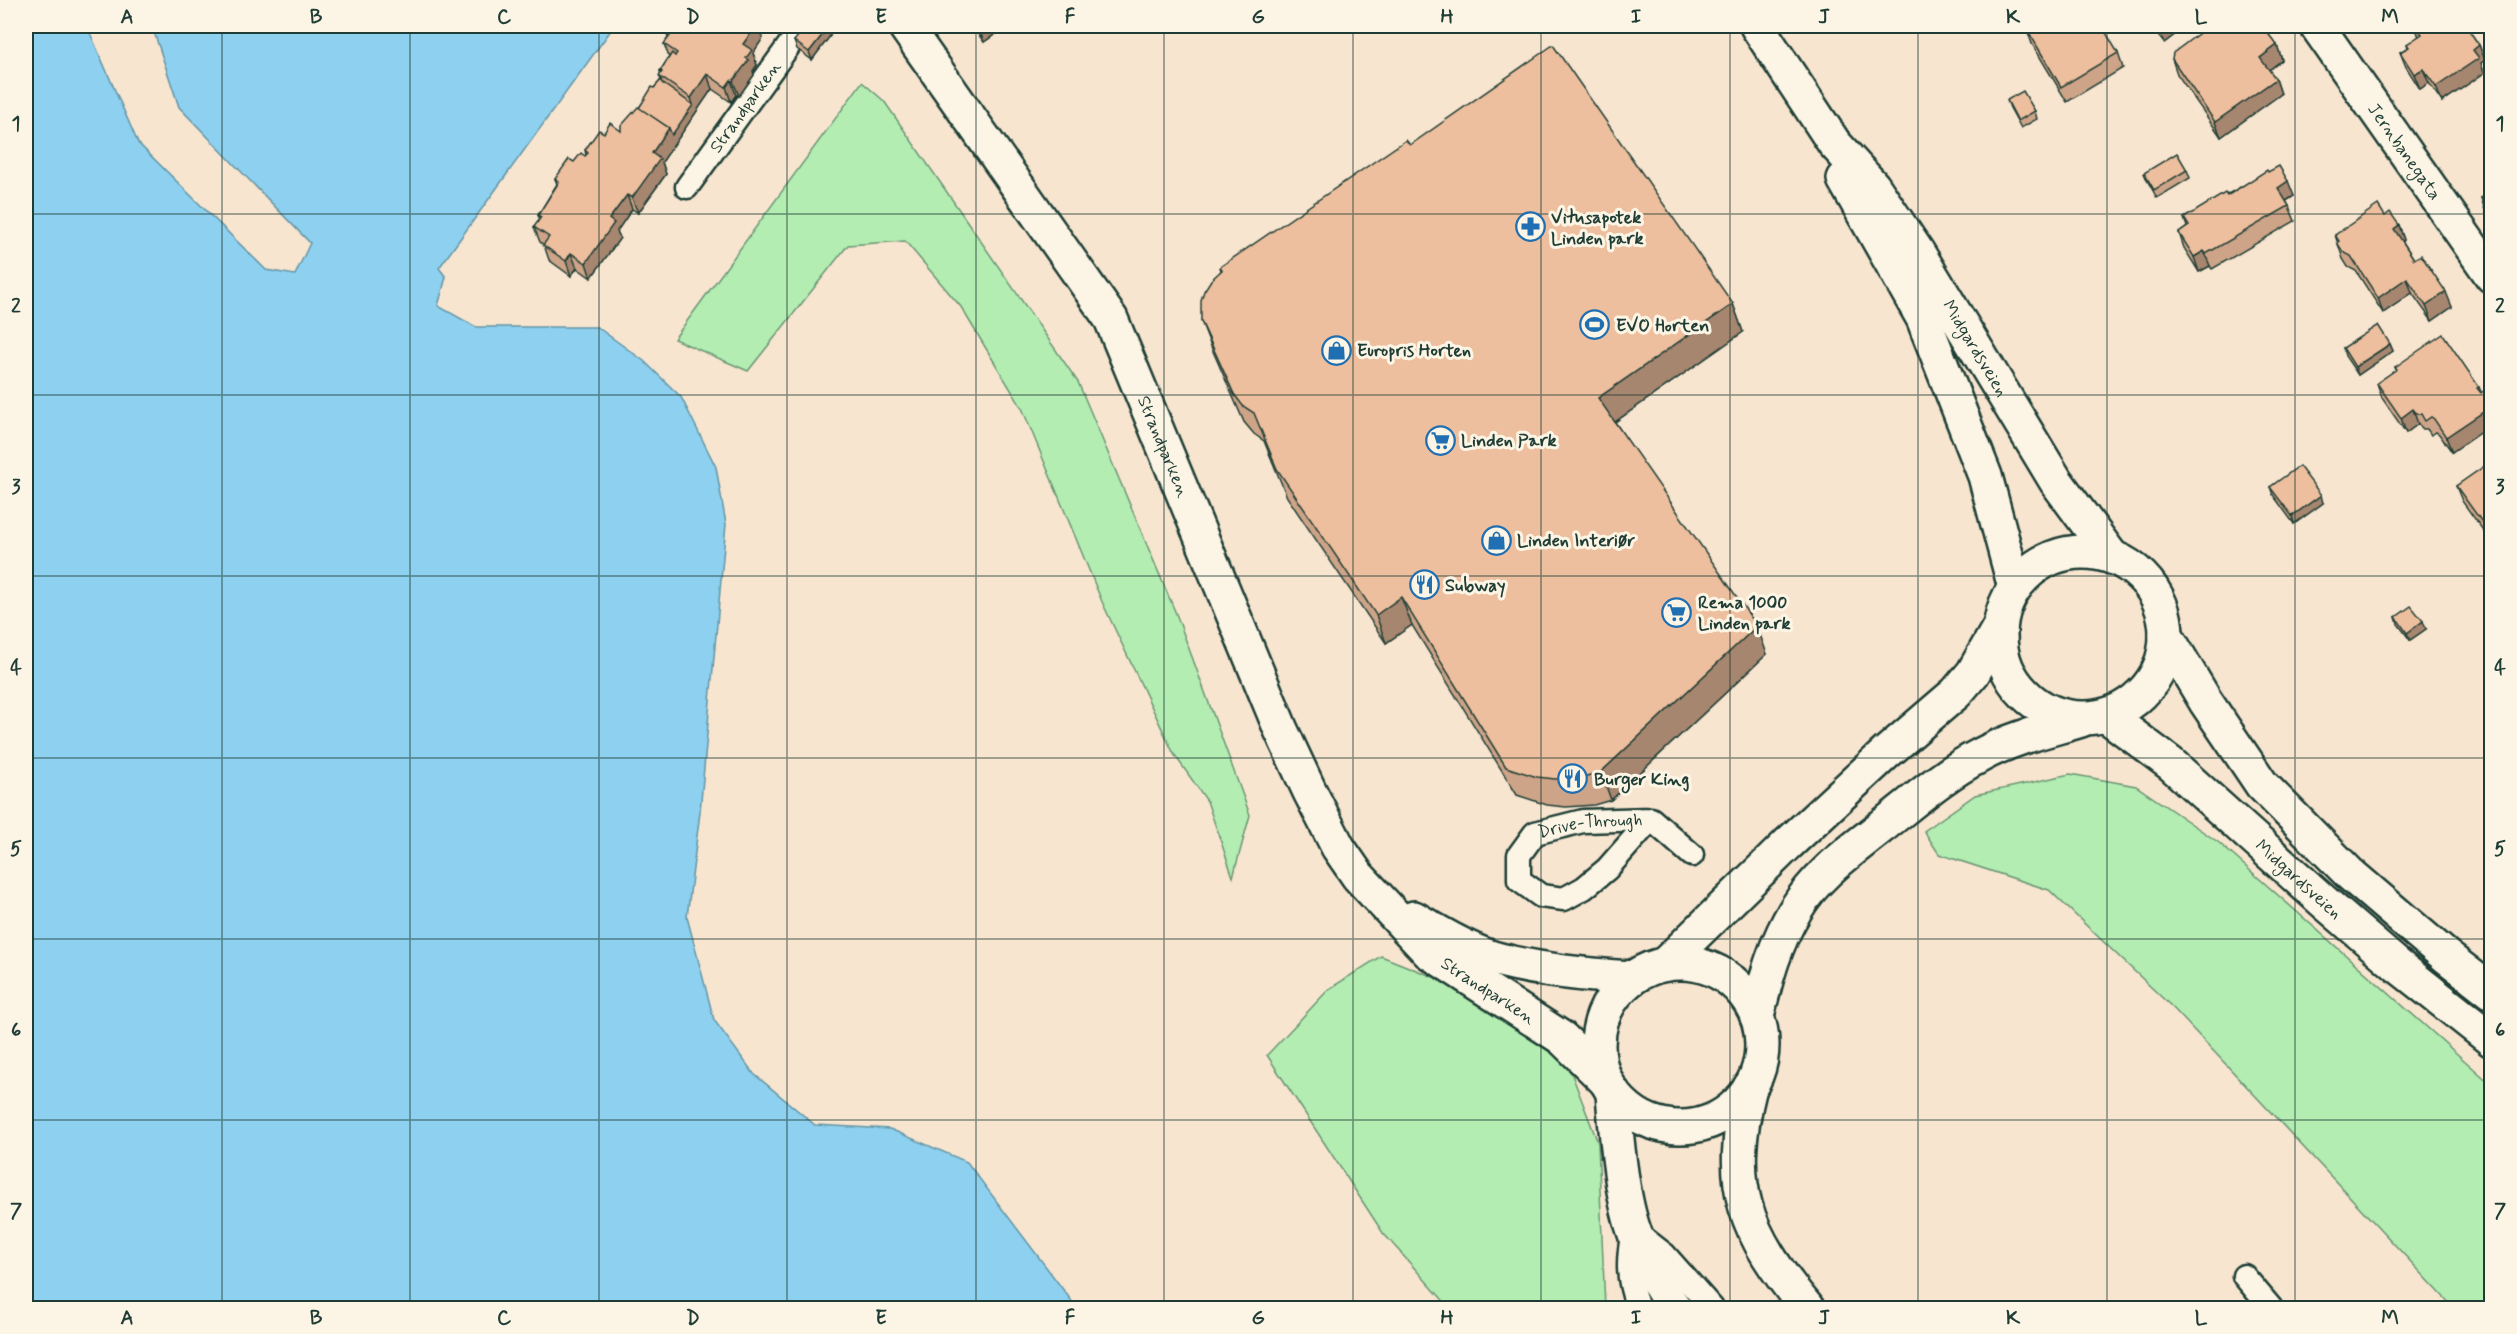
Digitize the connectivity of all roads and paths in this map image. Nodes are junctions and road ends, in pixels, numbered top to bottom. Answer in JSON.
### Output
{"nodes":[{"id":1,"x":803,"y":26,"type":"edge"},
{"id":2,"x":904,"y":26,"type":"edge"},
{"id":3,"x":1757,"y":26,"type":"edge"},
{"id":4,"x":2318,"y":26,"type":"edge"},
{"id":5,"x":1834,"y":143,"type":"junction"},
{"id":6,"x":687,"y":187,"type":"dead end"},
{"id":7,"x":2492,"y":276,"type":"edge"},
{"id":8,"x":2112,"y":557,"type":"junction"},
{"id":9,"x":2014,"y":584,"type":"junction"},
{"id":10,"x":2000,"y":626,"type":"junction"},
{"id":11,"x":2166,"y":635,"type":"junction"},
{"id":12,"x":2095,"y":718,"type":"junction"},
{"id":13,"x":1651,"y":819,"type":"junction"},
{"id":14,"x":1692,"y":855,"type":"dead end"},
{"id":15,"x":1377,"y":895,"type":"junction"},
{"id":16,"x":1665,"y":964,"type":"junction"},
{"id":17,"x":1632,"y":978,"type":"junction"},
{"id":18,"x":2492,"y":992,"type":"edge"},
{"id":19,"x":1757,"y":1016,"type":"junction"},
{"id":20,"x":2492,"y":1040,"type":"edge"},
{"id":21,"x":1609,"y":1087,"type":"junction"},
{"id":22,"x":1750,"y":1087,"type":"junction"},
{"id":23,"x":1633,"y":1230,"type":"junction"},
{"id":24,"x":2244,"y":1276,"type":"dead end"},
{"id":25,"x":1634,"y":1303,"type":"edge"},
{"id":26,"x":1674,"y":1308,"type":"edge"},
{"id":27,"x":1712,"y":1308,"type":"edge"},
{"id":28,"x":1807,"y":1308,"type":"edge"},
{"id":29,"x":2271,"y":1308,"type":"edge"}],
"edges":[{"from":1,"to":6,"type":"lane","name":"Strandparken"},
{"from":2,"to":15,"type":"main road","name":"Strandparken"},
{"from":3,"to":5,"type":"main road","name":"Midgardsveien"},
{"from":4,"to":7,"type":"main road","name":"Jernbanegata"},
{"from":5,"to":8,"type":"main road","name":"Midgardsveien"},
{"from":5,"to":9,"type":"main road","name":"Midgardsveien"},
{"from":8,"to":9,"type":"main road"},
{"from":8,"to":11,"type":"main road"},
{"from":9,"to":10,"type":"main road"},
{"from":10,"to":12,"type":"main road"},
{"from":10,"to":16,"type":"main road"},
{"from":11,"to":12,"type":"main road"},
{"from":11,"to":18,"type":"main road"},
{"from":12,"to":19,"type":"main road"},
{"from":12,"to":20,"type":"main road","name":"Midgardsveien"},
{"from":13,"to":13,"type":"lane","name":"Drive-Through"},
{"from":13,"to":14,"type":"lane","name":"Drive-Through"},
{"from":15,"to":17,"type":"main road","name":"Strandparken"},
{"from":15,"to":21,"type":"main road","name":"Strandparken"},
{"from":16,"to":17,"type":"main road"},
{"from":16,"to":19,"type":"main road"},
{"from":17,"to":21,"type":"main road"},
{"from":19,"to":22,"type":"main road"},
{"from":21,"to":22,"type":"main road"},
{"from":21,"to":23,"type":"main road"},
{"from":22,"to":28,"type":"main road"},
{"from":23,"to":25,"type":"lane"},
{"from":23,"to":26,"type":"main road"},
{"from":23,"to":27,"type":"lane"},
{"from":24,"to":29,"type":"lane"}]}
